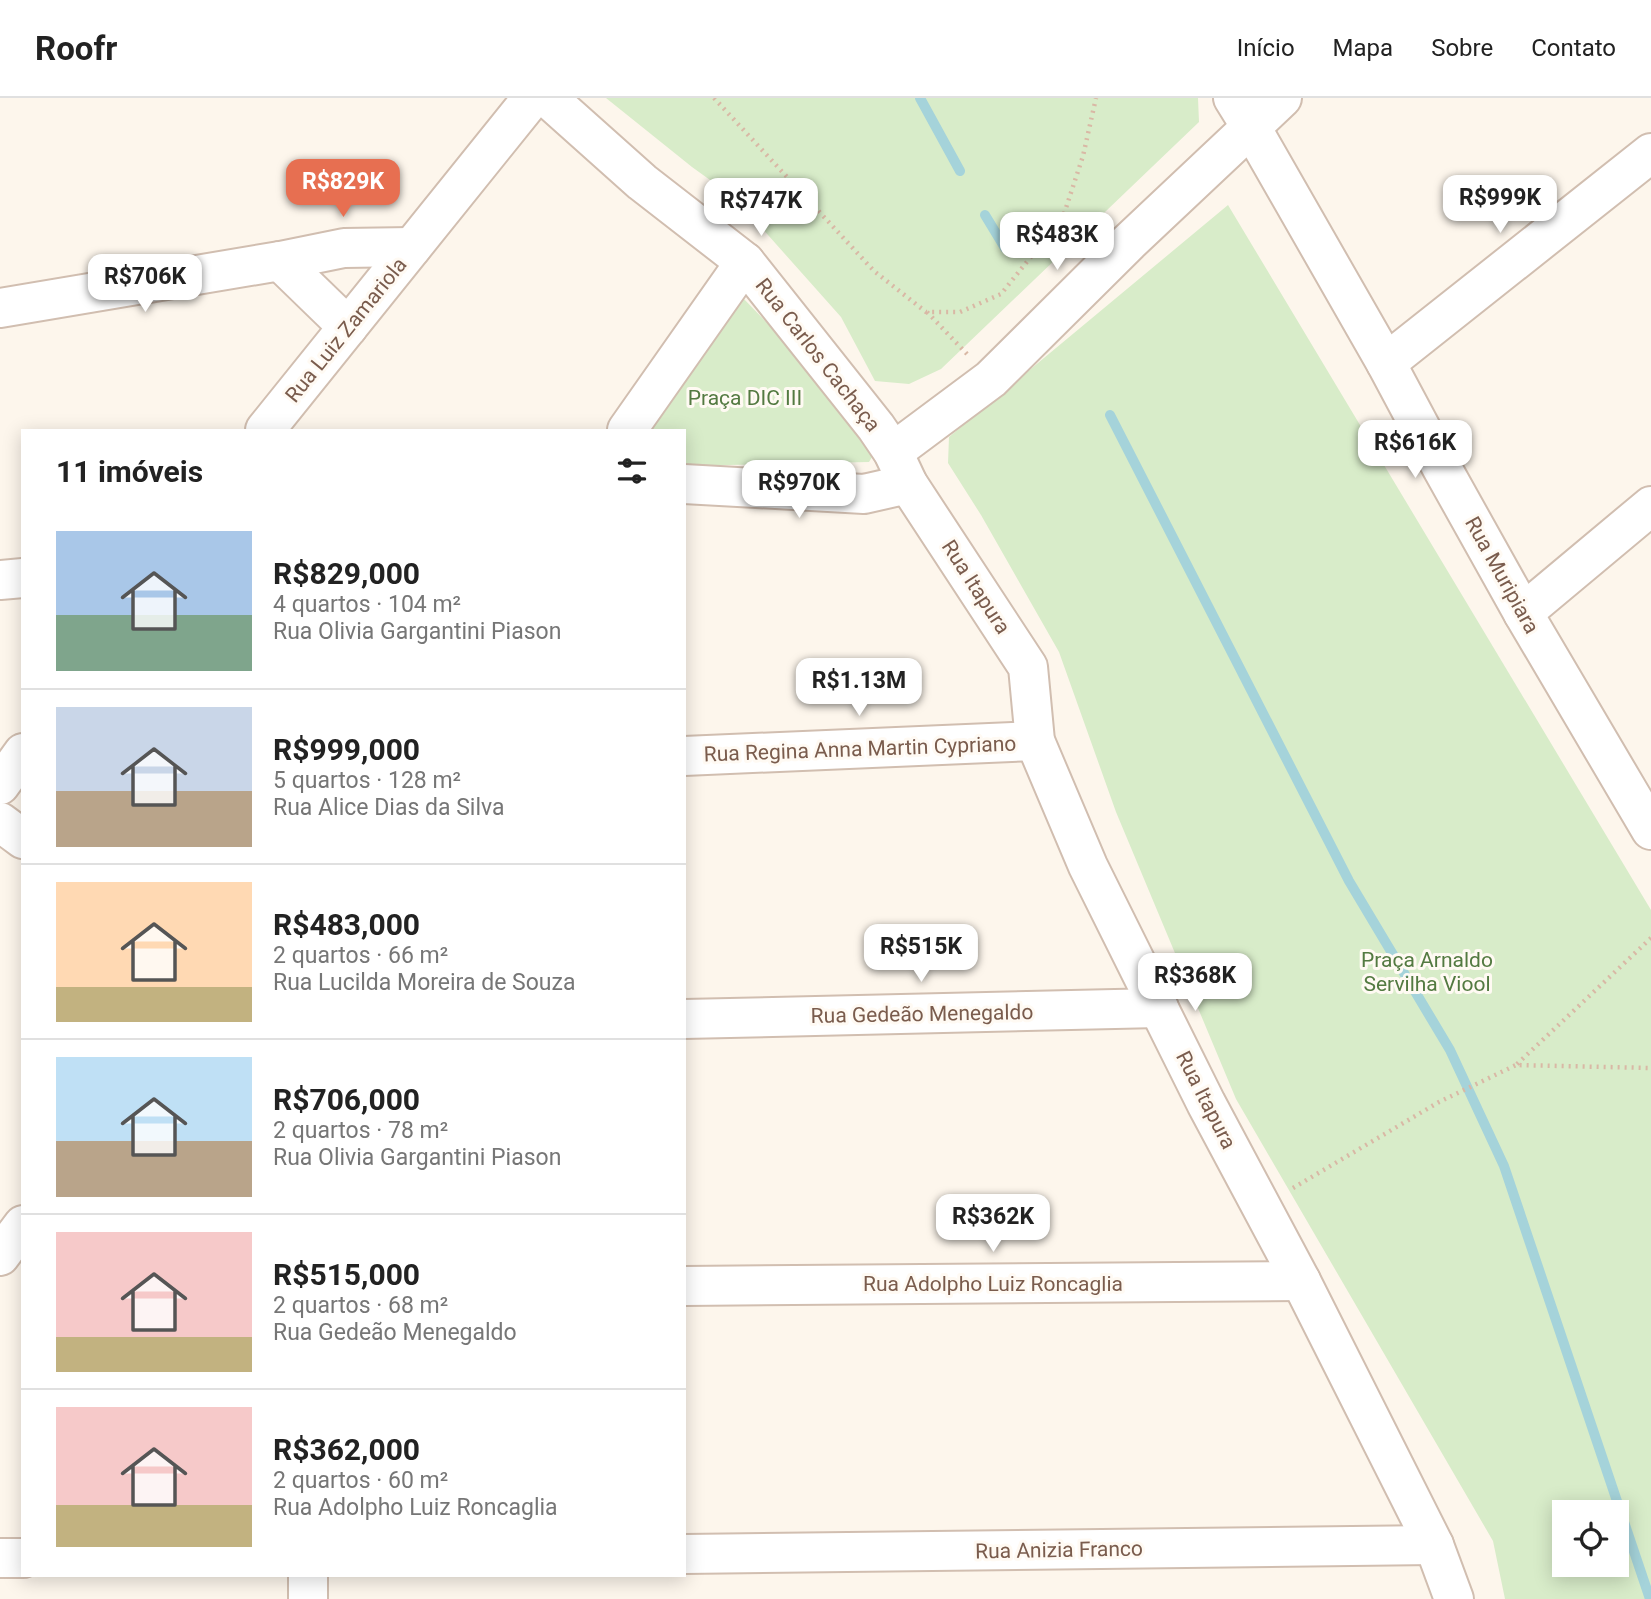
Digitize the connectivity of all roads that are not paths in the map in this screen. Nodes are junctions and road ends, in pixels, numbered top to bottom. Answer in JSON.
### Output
{"nodes":[{"id":1,"x":532,"y":98,"type":"edge"},
{"id":2,"x":548,"y":98,"type":"edge"},
{"id":3,"x":1282,"y":98,"type":"edge"},
{"id":4,"x":1242,"y":112,"type":"edge"},
{"id":5,"x":1651,"y":152,"type":"edge"},
{"id":6,"x":412,"y":247,"type":"junction"},
{"id":7,"x":280,"y":261,"type":"junction"},
{"id":8,"x":745,"y":262,"type":"junction"},
{"id":9,"x":0,"y":308,"type":"edge"},
{"id":10,"x":348,"y":327,"type":"junction"},
{"id":11,"x":1386,"y":363,"type":"junction"},
{"id":12,"x":266,"y":429,"type":"edge"},
{"id":13,"x":628,"y":429,"type":"edge"},
{"id":14,"x":901,"y":468,"type":"junction"},
{"id":15,"x":686,"y":484,"type":"edge"},
{"id":16,"x":1651,"y":506,"type":"edge"},
{"id":17,"x":21,"y":578,"type":"edge"},
{"id":18,"x":0,"y":580,"type":"edge"},
{"id":19,"x":1522,"y":613,"type":"junction"},
{"id":20,"x":1035,"y":741,"type":"junction"},
{"id":21,"x":686,"y":756,"type":"edge"},
{"id":22,"x":21,"y":757,"type":"edge"},
{"id":23,"x":0,"y":785,"type":"edge"},
{"id":24,"x":0,"y":822,"type":"edge"},
{"id":25,"x":1651,"y":830,"type":"edge"},
{"id":26,"x":21,"y":838,"type":"edge"},
{"id":27,"x":1159,"y":1008,"type":"junction"},
{"id":28,"x":686,"y":1019,"type":"edge"},
{"id":29,"x":21,"y":1228,"type":"edge"},
{"id":30,"x":0,"y":1256,"type":"edge"},
{"id":31,"x":0,"y":1264,"type":"edge"},
{"id":32,"x":21,"y":1272,"type":"edge"},
{"id":33,"x":1301,"y":1281,"type":"junction"},
{"id":34,"x":686,"y":1286,"type":"edge"},
{"id":35,"x":1434,"y":1545,"type":"junction"},
{"id":36,"x":686,"y":1554,"type":"edge"},
{"id":37,"x":0,"y":1558,"type":"edge"},
{"id":38,"x":21,"y":1558,"type":"edge"},
{"id":39,"x":308,"y":1577,"type":"edge"},
{"id":40,"x":308,"y":1599,"type":"edge"},
{"id":41,"x":1454,"y":1599,"type":"edge"}],
"edges":[{"from":1,"to":6,"type":"street","name":"Rua Luiz Zamariola"},
{"from":2,"to":8,"type":"street","name":"Rua Carlos Cachaça"},
{"from":3,"to":4,"type":"street"},
{"from":4,"to":11,"type":"street","name":"Rua Muripiara"},
{"from":4,"to":14,"type":"street"},
{"from":5,"to":11,"type":"street"},
{"from":6,"to":7,"type":"street"},
{"from":6,"to":10,"type":"street","name":"Rua Luiz Zamariola"},
{"from":7,"to":9,"type":"street"},
{"from":7,"to":10,"type":"street"},
{"from":8,"to":13,"type":"street"},
{"from":8,"to":14,"type":"street","name":"Rua Carlos Cachaça"},
{"from":10,"to":12,"type":"street","name":"Rua Luiz Zamariola"},
{"from":11,"to":19,"type":"street","name":"Rua Muripiara"},
{"from":14,"to":15,"type":"street"},
{"from":14,"to":20,"type":"street","name":"Rua Itapura"},
{"from":16,"to":19,"type":"street"},
{"from":17,"to":18,"type":"street"},
{"from":19,"to":25,"type":"street","name":"Rua Muripiara"},
{"from":20,"to":21,"type":"street","name":"Rua Regina Anna Martin Cypriano"},
{"from":20,"to":27,"type":"street","name":"Rua Itapura"},
{"from":22,"to":23,"type":"street"},
{"from":24,"to":26,"type":"street"},
{"from":27,"to":28,"type":"street","name":"Rua Gedeão Menegaldo"},
{"from":27,"to":33,"type":"street","name":"Rua Itapura"},
{"from":29,"to":30,"type":"street"},
{"from":31,"to":32,"type":"street"},
{"from":33,"to":34,"type":"street","name":"Rua Adolpho Luiz Roncaglia"},
{"from":33,"to":35,"type":"street","name":"Rua Itapura"},
{"from":35,"to":36,"type":"street","name":"Rua Anizia Franco"},
{"from":35,"to":41,"type":"street","name":"Rua Itapura"},
{"from":37,"to":38,"type":"street"},
{"from":39,"to":40,"type":"street"}]}
